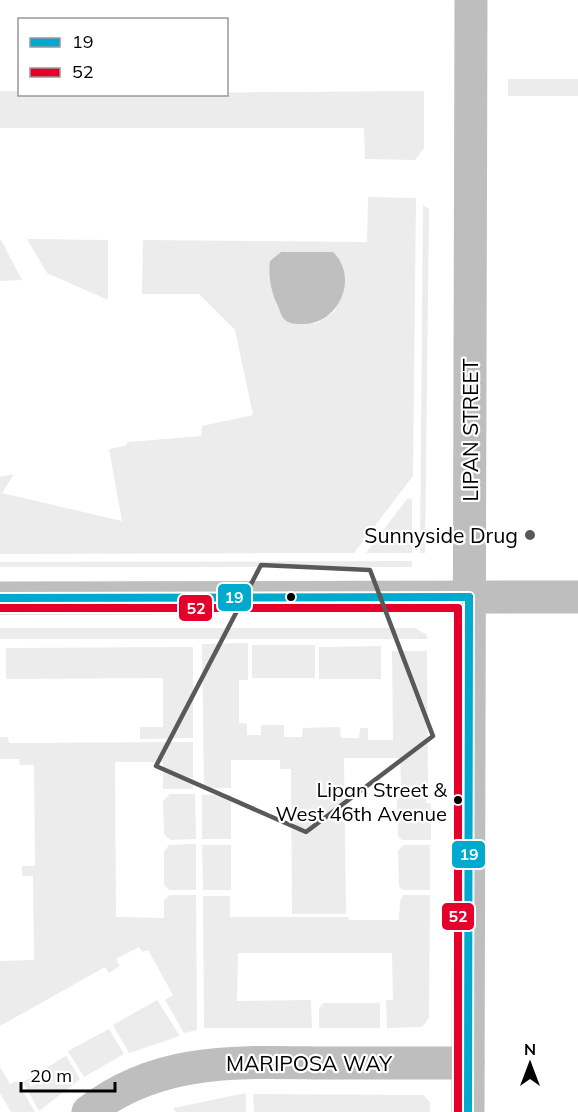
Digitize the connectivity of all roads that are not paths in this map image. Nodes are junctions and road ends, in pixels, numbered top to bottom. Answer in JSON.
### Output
{"nodes":[{"id":1,"x":471,"y":0,"type":"edge"},
{"id":2,"x":469,"y":597,"type":"junction"},
{"id":3,"x":578,"y":597,"type":"edge"},
{"id":4,"x":0,"y":598,"type":"edge"},
{"id":5,"x":468,"y":1063,"type":"junction"},
{"id":6,"x":88,"y":1112,"type":"edge"},
{"id":7,"x":468,"y":1112,"type":"edge"}],
"edges":[{"from":1,"to":2,"type":"street","name":"LIPAN STREET"},
{"from":2,"to":3,"type":"street"},
{"from":2,"to":4,"type":"street"},
{"from":2,"to":5,"type":"street","name":"LIPAN STREET"},
{"from":5,"to":6,"type":"street","name":"MARIPOSA WAY"},
{"from":5,"to":7,"type":"street","name":"LIPAN STREET"}]}
